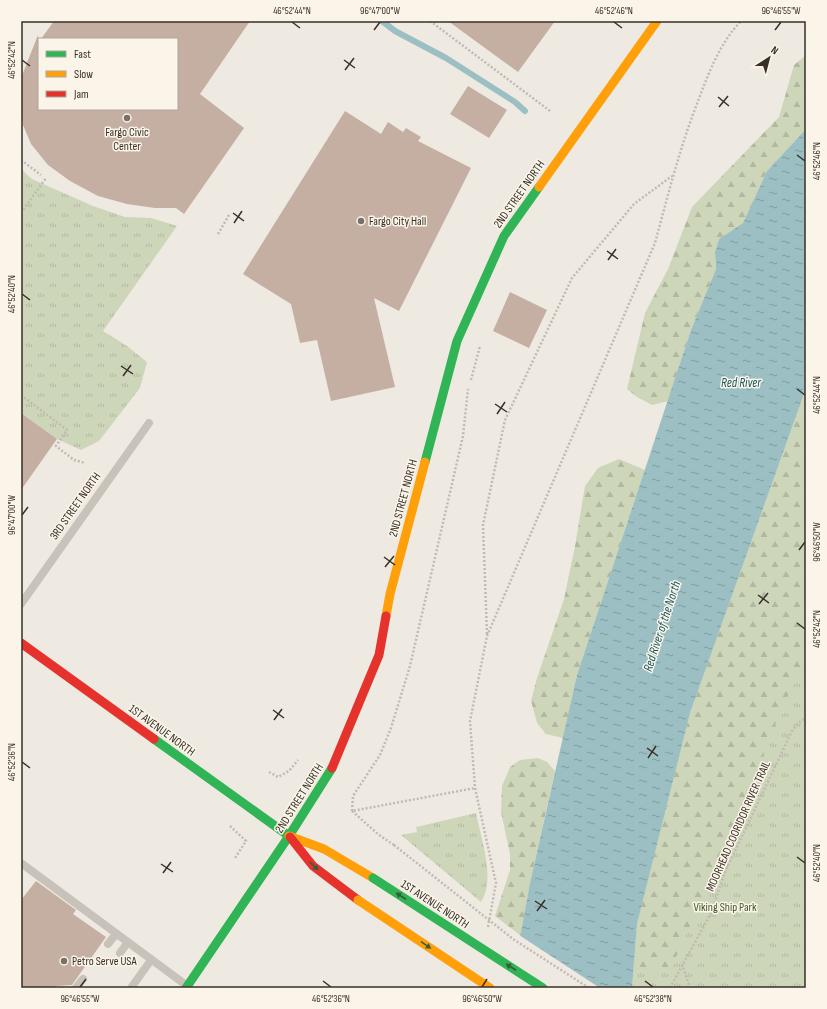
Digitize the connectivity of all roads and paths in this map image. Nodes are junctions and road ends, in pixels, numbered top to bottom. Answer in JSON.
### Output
{"nodes":[{"id":1,"x":430,"y":21,"type":"edge"},
{"id":2,"x":658,"y":21,"type":"edge"},
{"id":3,"x":741,"y":21,"type":"edge"},
{"id":4,"x":550,"y":111,"type":"dead end"},
{"id":5,"x":21,"y":160,"type":"edge"},
{"id":6,"x":41,"y":175,"type":"dead end"},
{"id":7,"x":672,"y":176,"type":"junction"},
{"id":8,"x":46,"y":178,"type":"dead end"},
{"id":9,"x":21,"y":213,"type":"edge"},
{"id":10,"x":229,"y":216,"type":"dead end"},
{"id":11,"x":218,"y":234,"type":"dead end"},
{"id":12,"x":480,"y":344,"type":"dead end"},
{"id":13,"x":21,"y":395,"type":"edge"},
{"id":14,"x":149,"y":423,"type":"dead end"},
{"id":15,"x":85,"y":464,"type":"dead end"},
{"id":16,"x":21,"y":604,"type":"edge"},
{"id":17,"x":487,"y":636,"type":"junction"},
{"id":18,"x":21,"y":643,"type":"edge"},
{"id":19,"x":806,"y":718,"type":"edge"},
{"id":20,"x":298,"y":760,"type":"dead end"},
{"id":21,"x":269,"y":772,"type":"dead end"},
{"id":22,"x":475,"y":788,"type":"junction"},
{"id":23,"x":352,"y":811,"type":"junction"},
{"id":24,"x":230,"y":826,"type":"dead end"},
{"id":25,"x":290,"y":836,"type":"junction"},
{"id":26,"x":235,"y":858,"type":"dead end"},
{"id":27,"x":21,"y":863,"type":"edge"},
{"id":28,"x":487,"y":928,"type":"dead end"},
{"id":29,"x":116,"y":934,"type":"junction"},
{"id":30,"x":128,"y":942,"type":"junction"},
{"id":31,"x":108,"y":944,"type":"dead end"},
{"id":32,"x":120,"y":953,"type":"dead end"},
{"id":33,"x":151,"y":960,"type":"junction"},
{"id":34,"x":682,"y":964,"type":"junction"},
{"id":35,"x":83,"y":979,"type":"dead end"},
{"id":36,"x":187,"y":987,"type":"edge"},
{"id":37,"x":76,"y":988,"type":"edge"},
{"id":38,"x":131,"y":988,"type":"edge"},
{"id":39,"x":490,"y":988,"type":"edge"},
{"id":40,"x":543,"y":988,"type":"edge"},
{"id":41,"x":588,"y":988,"type":"edge"},
{"id":42,"x":670,"y":988,"type":"edge"},
{"id":43,"x":690,"y":988,"type":"edge"}],
"edges":[{"from":1,"to":4,"type":"path"},
{"from":2,"to":25,"type":"street","name":"2ND STREET NORTH"},
{"from":3,"to":7,"type":"path"},
{"from":5,"to":6,"type":"path"},
{"from":7,"to":17,"type":"path"},
{"from":7,"to":17,"type":"path"},
{"from":8,"to":9,"type":"path"},
{"from":10,"to":11,"type":"path"},
{"from":12,"to":23,"type":"path"},
{"from":13,"to":15,"type":"path"},
{"from":14,"to":16,"type":"lane","name":"3RD STREET NORTH"},
{"from":17,"to":22,"type":"path"},
{"from":18,"to":25,"type":"street","name":"1ST AVENUE NORTH"},
{"from":19,"to":34,"type":"path","name":"MOORHEAD COORIDOR RIVER TRAIL"},
{"from":20,"to":21,"type":"path"},
{"from":22,"to":23,"type":"path"},
{"from":22,"to":28,"type":"path"},
{"from":23,"to":41,"type":"path","bridge":true},
{"from":24,"to":26,"type":"path"},
{"from":25,"to":36,"type":"street","name":"2ND STREET NORTH"},
{"from":25,"to":39,"type":"street","name":"1ST AVENUE NORTH","one_way":true,"bridge":true},
{"from":40,"to":25,"type":"street","name":"1ST AVENUE NORTH","one_way":true,"bridge":true},
{"from":27,"to":29,"type":"lane"},
{"from":29,"to":30,"type":"lane"},
{"from":29,"to":31,"type":"lane"},
{"from":30,"to":32,"type":"lane"},
{"from":30,"to":33,"type":"lane"},
{"from":33,"to":36,"type":"lane"},
{"from":33,"to":38,"type":"lane"},
{"from":34,"to":42,"type":"path","name":"MOORHEAD COORIDOR RIVER TRAIL"},
{"from":34,"to":43,"type":"path"},
{"from":35,"to":37,"type":"lane"}]}
